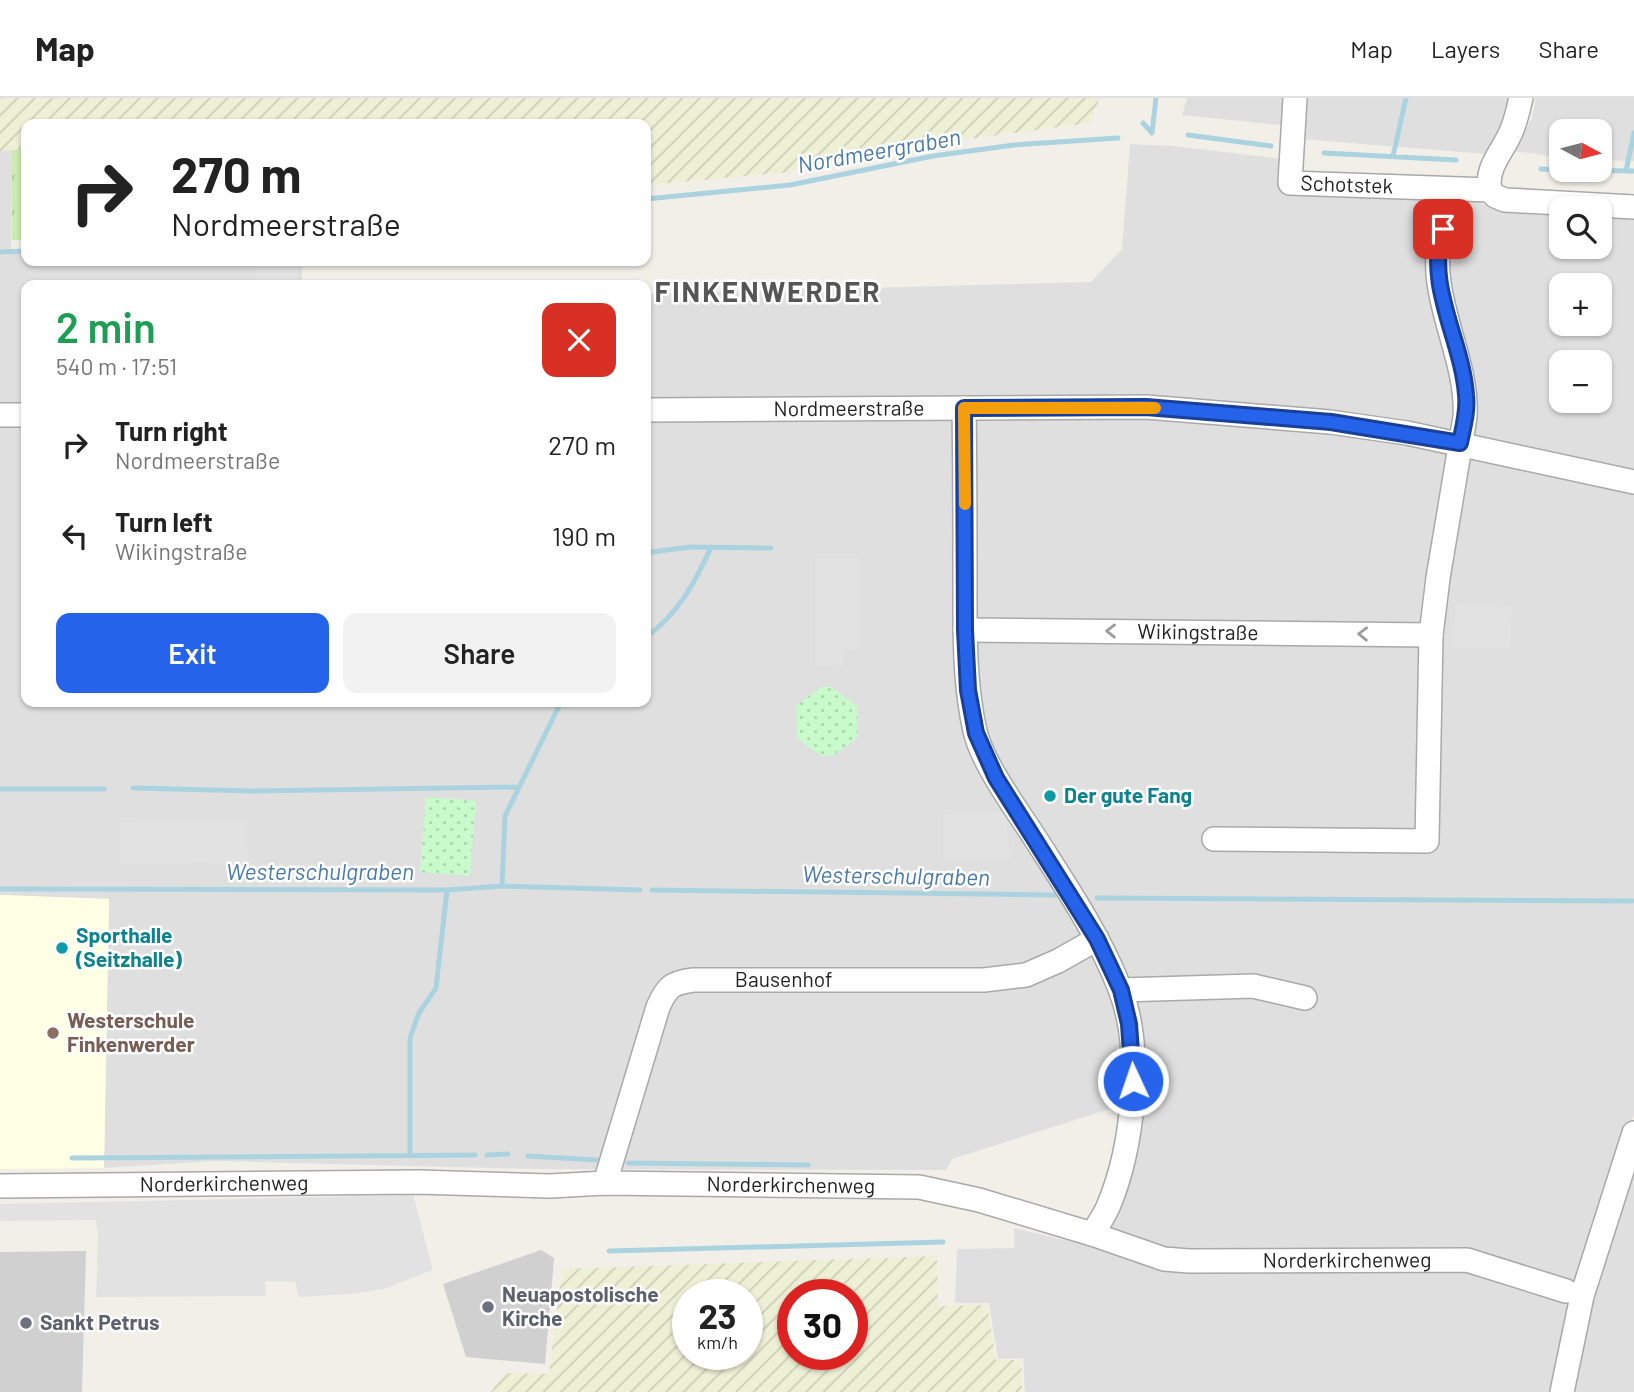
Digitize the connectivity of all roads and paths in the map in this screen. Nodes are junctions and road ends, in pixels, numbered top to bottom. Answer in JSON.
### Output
{"nodes":[{"id":1,"x":1295,"y":98,"type":"edge"},
{"id":2,"x":1521,"y":98,"type":"edge"},
{"id":3,"x":1490,"y":190,"type":"junction"},
{"id":4,"x":1634,"y":207,"type":"edge"},
{"id":5,"x":1443,"y":229,"type":"dead end"},
{"id":6,"x":964,"y":408,"type":"junction"},
{"id":7,"x":651,"y":410,"type":"edge"},
{"id":8,"x":0,"y":415,"type":"edge"},
{"id":9,"x":21,"y":415,"type":"edge"},
{"id":10,"x":1460,"y":443,"type":"junction"},
{"id":11,"x":1634,"y":482,"type":"edge"},
{"id":12,"x":965,"y":630,"type":"junction"},
{"id":13,"x":1431,"y":635,"type":"junction"},
{"id":14,"x":1214,"y":839,"type":"dead end"},
{"id":15,"x":1097,"y":939,"type":"junction"},
{"id":16,"x":1121,"y":990,"type":"junction"},
{"id":17,"x":1305,"y":998,"type":"dead end"},
{"id":18,"x":1634,"y":1133,"type":"edge"},
{"id":19,"x":605,"y":1184,"type":"junction"},
{"id":20,"x":0,"y":1186,"type":"edge"},
{"id":21,"x":1092,"y":1234,"type":"junction"},
{"id":22,"x":1574,"y":1294,"type":"junction"},
{"id":23,"x":1562,"y":1392,"type":"edge"}],
"edges":[{"from":1,"to":3,"type":"street","name":"Schotstek"},
{"from":2,"to":3,"type":"street"},
{"from":3,"to":4,"type":"street"},
{"from":5,"to":10,"type":"street"},
{"from":6,"to":7,"type":"street","name":"Nordmeerstraße"},
{"from":6,"to":10,"type":"street","name":"Nordmeerstraße"},
{"from":6,"to":12,"type":"street"},
{"from":8,"to":9,"type":"street"},
{"from":10,"to":11,"type":"street","name":"Nordmeerstraße"},
{"from":10,"to":13,"type":"street"},
{"from":13,"to":12,"type":"street","name":"Wikingstraße","one_way":true},
{"from":12,"to":15,"type":"street"},
{"from":13,"to":14,"type":"street"},
{"from":15,"to":16,"type":"street"},
{"from":15,"to":19,"type":"street","name":"Bausenhof"},
{"from":16,"to":17,"type":"street"},
{"from":16,"to":21,"type":"street"},
{"from":18,"to":22,"type":"street"},
{"from":19,"to":20,"type":"street","name":"Norderkirchenweg"},
{"from":19,"to":21,"type":"street","name":"Norderkirchenweg"},
{"from":21,"to":22,"type":"street","name":"Norderkirchenweg"},
{"from":22,"to":23,"type":"street"}]}
